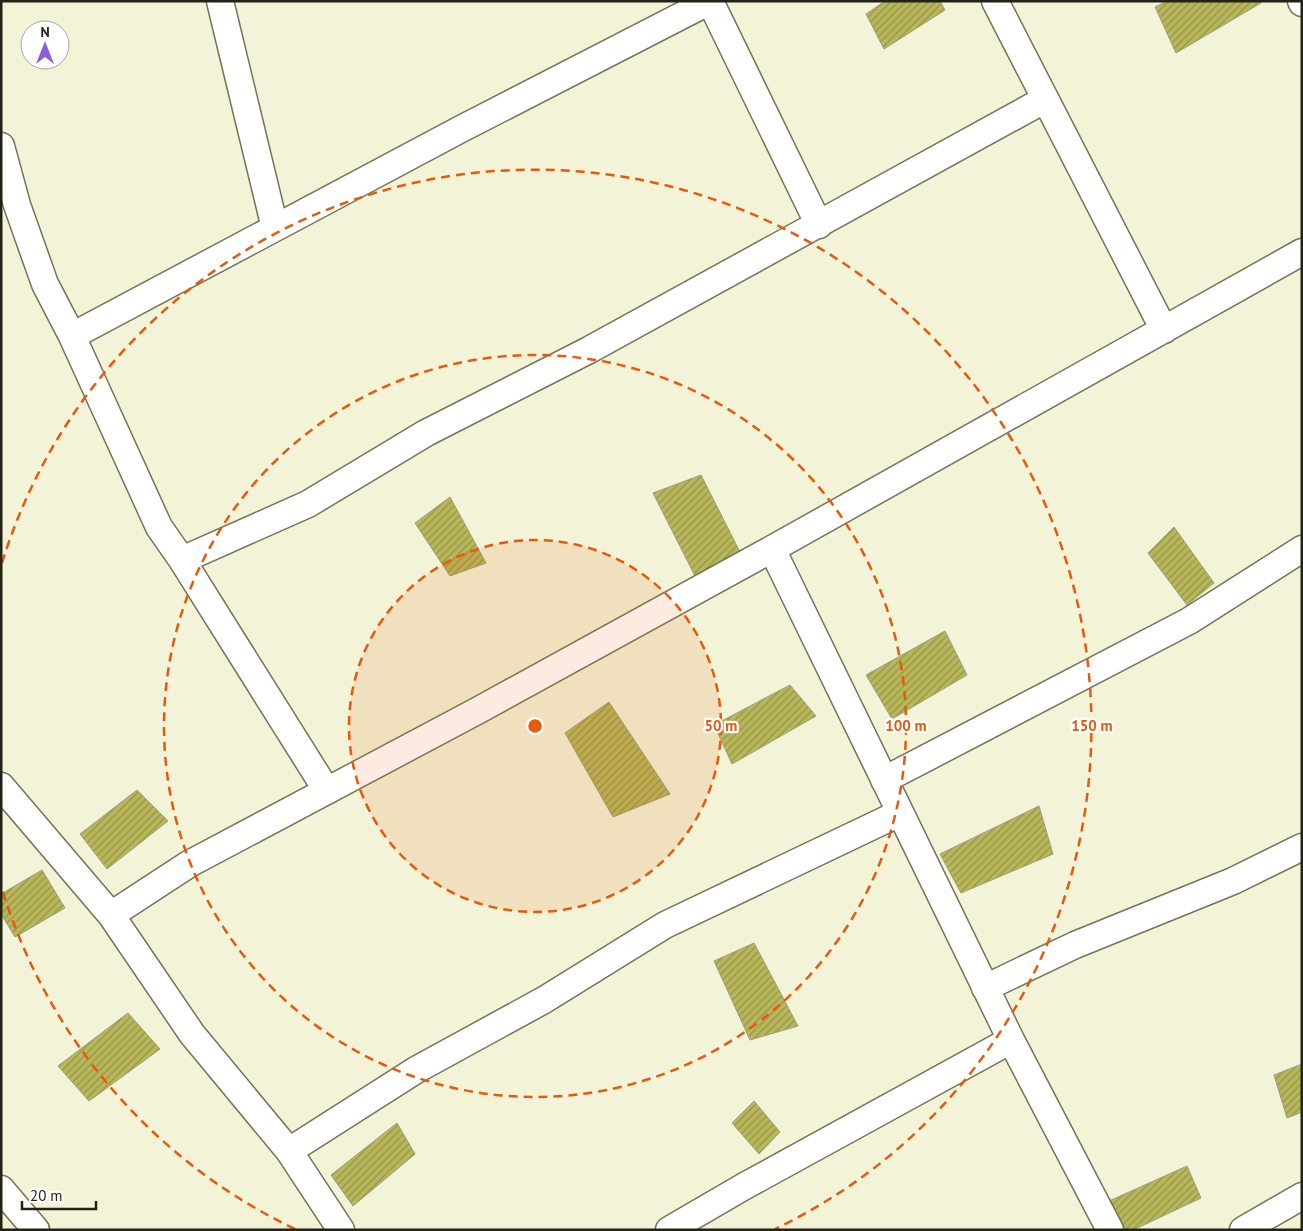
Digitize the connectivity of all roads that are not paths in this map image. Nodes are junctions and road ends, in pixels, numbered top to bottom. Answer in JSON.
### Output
{"nodes":[{"id":1,"x":220,"y":1,"type":"edge"},
{"id":2,"x":710,"y":1,"type":"edge"},
{"id":3,"x":995,"y":1,"type":"edge"},
{"id":4,"x":1044,"y":100,"type":"junction"},
{"id":5,"x":1,"y":146,"type":"edge"},
{"id":6,"x":819,"y":225,"type":"junction"},
{"id":7,"x":275,"y":228,"type":"junction"},
{"id":8,"x":1302,"y":252,"type":"edge"},
{"id":9,"x":1164,"y":330,"type":"junction"},
{"id":10,"x":72,"y":336,"type":"junction"},
{"id":11,"x":772,"y":549,"type":"junction"},
{"id":12,"x":1302,"y":549,"type":"edge"},
{"id":13,"x":182,"y":560,"type":"junction"},
{"id":14,"x":884,"y":780,"type":"junction"},
{"id":15,"x":1,"y":786,"type":"edge"},
{"id":16,"x":327,"y":791,"type":"junction"},
{"id":17,"x":900,"y":812,"type":"junction"},
{"id":18,"x":1302,"y":847,"type":"edge"},
{"id":19,"x":111,"y":915,"type":"junction"},
{"id":20,"x":985,"y":988,"type":"junction"},
{"id":21,"x":1011,"y":1040,"type":"junction"},
{"id":22,"x":289,"y":1151,"type":"junction"},
{"id":23,"x":1,"y":1189,"type":"edge"},
{"id":24,"x":1302,"y":1196,"type":"edge"},
{"id":25,"x":36,"y":1230,"type":"edge"},
{"id":26,"x":341,"y":1230,"type":"edge"},
{"id":27,"x":669,"y":1230,"type":"edge"},
{"id":28,"x":1110,"y":1230,"type":"edge"},
{"id":29,"x":1243,"y":1230,"type":"edge"}],
"edges":[{"from":1,"to":7,"type":"street"},
{"from":2,"to":6,"type":"street"},
{"from":2,"to":7,"type":"street"},
{"from":3,"to":4,"type":"street"},
{"from":4,"to":6,"type":"street"},
{"from":4,"to":9,"type":"street"},
{"from":5,"to":10,"type":"street"},
{"from":6,"to":13,"type":"street"},
{"from":7,"to":10,"type":"street"},
{"from":8,"to":9,"type":"street"},
{"from":9,"to":11,"type":"street"},
{"from":10,"to":13,"type":"street"},
{"from":11,"to":14,"type":"street"},
{"from":11,"to":16,"type":"street"},
{"from":12,"to":14,"type":"street"},
{"from":13,"to":16,"type":"street"},
{"from":14,"to":17,"type":"street"},
{"from":15,"to":19,"type":"street"},
{"from":16,"to":19,"type":"street"},
{"from":17,"to":20,"type":"street"},
{"from":17,"to":22,"type":"street"},
{"from":18,"to":20,"type":"street"},
{"from":19,"to":22,"type":"street"},
{"from":20,"to":21,"type":"street"},
{"from":21,"to":27,"type":"street"},
{"from":21,"to":28,"type":"street"},
{"from":22,"to":26,"type":"street"},
{"from":23,"to":25,"type":"street"},
{"from":24,"to":29,"type":"street"}]}
